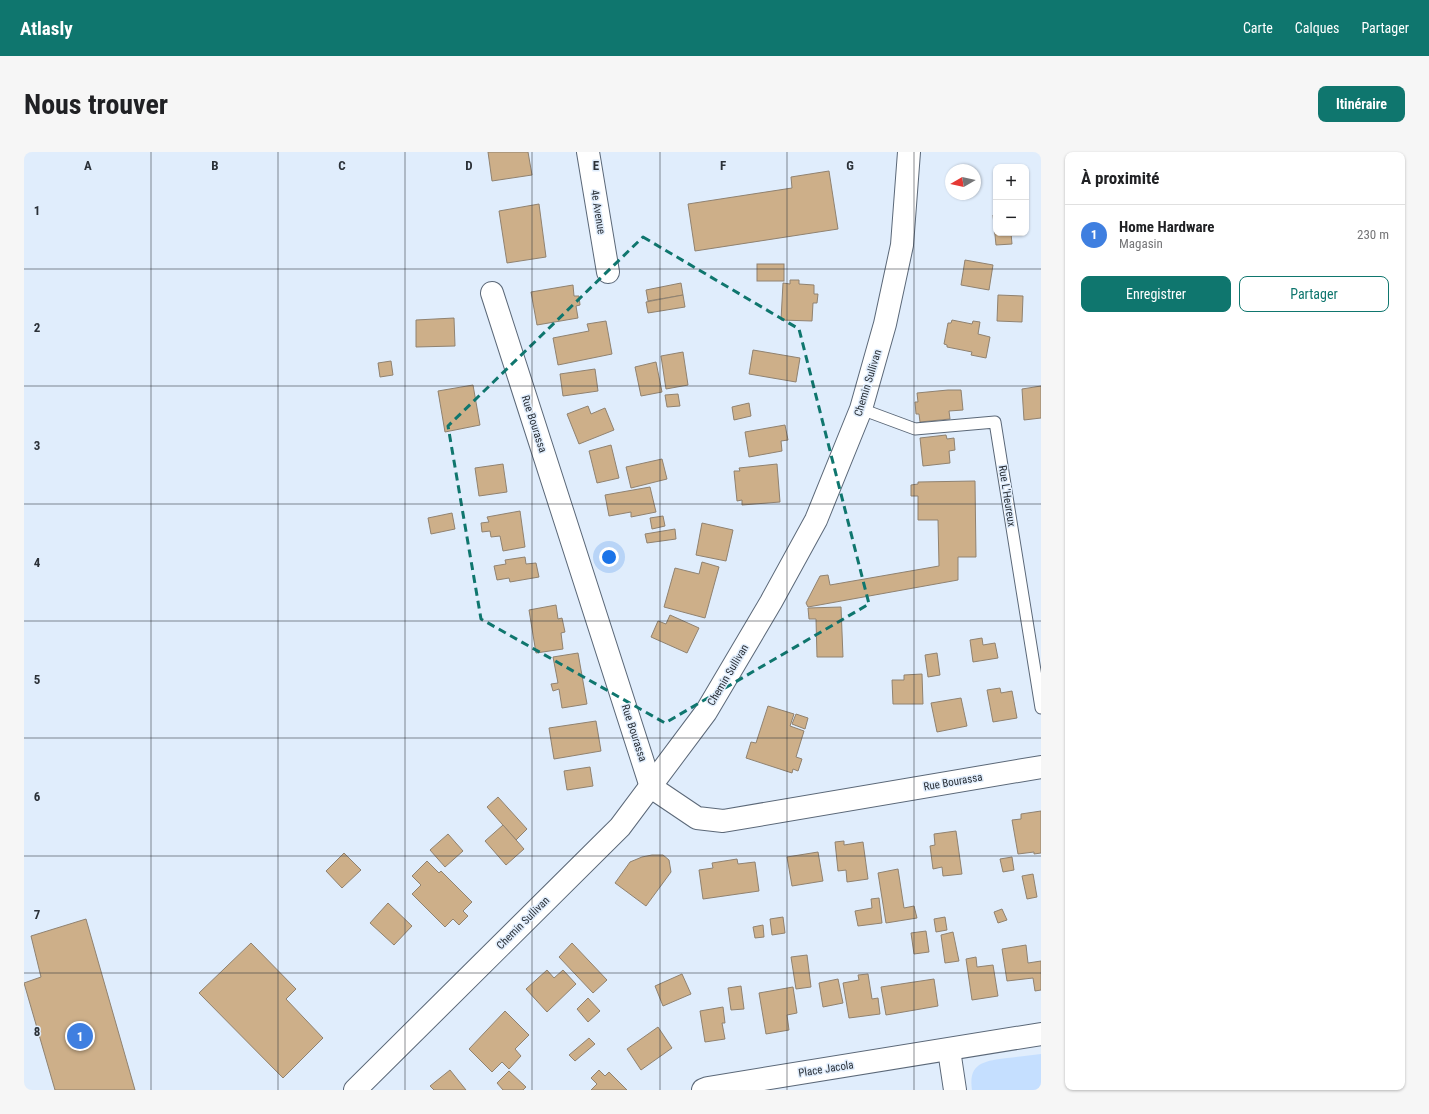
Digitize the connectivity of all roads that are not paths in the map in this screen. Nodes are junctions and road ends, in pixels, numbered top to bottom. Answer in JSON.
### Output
{"nodes":[{"id":1,"x":588,"y":152,"type":"edge"},
{"id":2,"x":909,"y":152,"type":"edge"},
{"id":3,"x":608,"y":272,"type":"dead end"},
{"id":4,"x":492,"y":293,"type":"dead end"},
{"id":5,"x":861,"y":409,"type":"junction"},
{"id":6,"x":1041,"y":708,"type":"edge"},
{"id":7,"x":1041,"y":767,"type":"edge"},
{"id":8,"x":651,"y":787,"type":"junction"},
{"id":9,"x":1041,"y":1034,"type":"edge"},
{"id":10,"x":949,"y":1050,"type":"junction"},
{"id":11,"x":355,"y":1090,"type":"edge"},
{"id":12,"x":703,"y":1090,"type":"edge"},
{"id":13,"x":955,"y":1090,"type":"edge"}],
"edges":[{"from":1,"to":3,"type":"street","name":"4e Avenue"},
{"from":2,"to":5,"type":"street","name":"Chemin Sullivan"},
{"from":4,"to":8,"type":"street","name":"Rue Bourassa"},
{"from":5,"to":6,"type":"lane","name":"Rue L'Heureux"},
{"from":5,"to":8,"type":"street","name":"Chemin Sullivan"},
{"from":7,"to":8,"type":"street","name":"Rue Bourassa"},
{"from":8,"to":11,"type":"street","name":"Chemin Sullivan"},
{"from":9,"to":10,"type":"street","name":"Place Jacola"},
{"from":10,"to":12,"type":"street","name":"Place Jacola"},
{"from":10,"to":13,"type":"street"}]}
